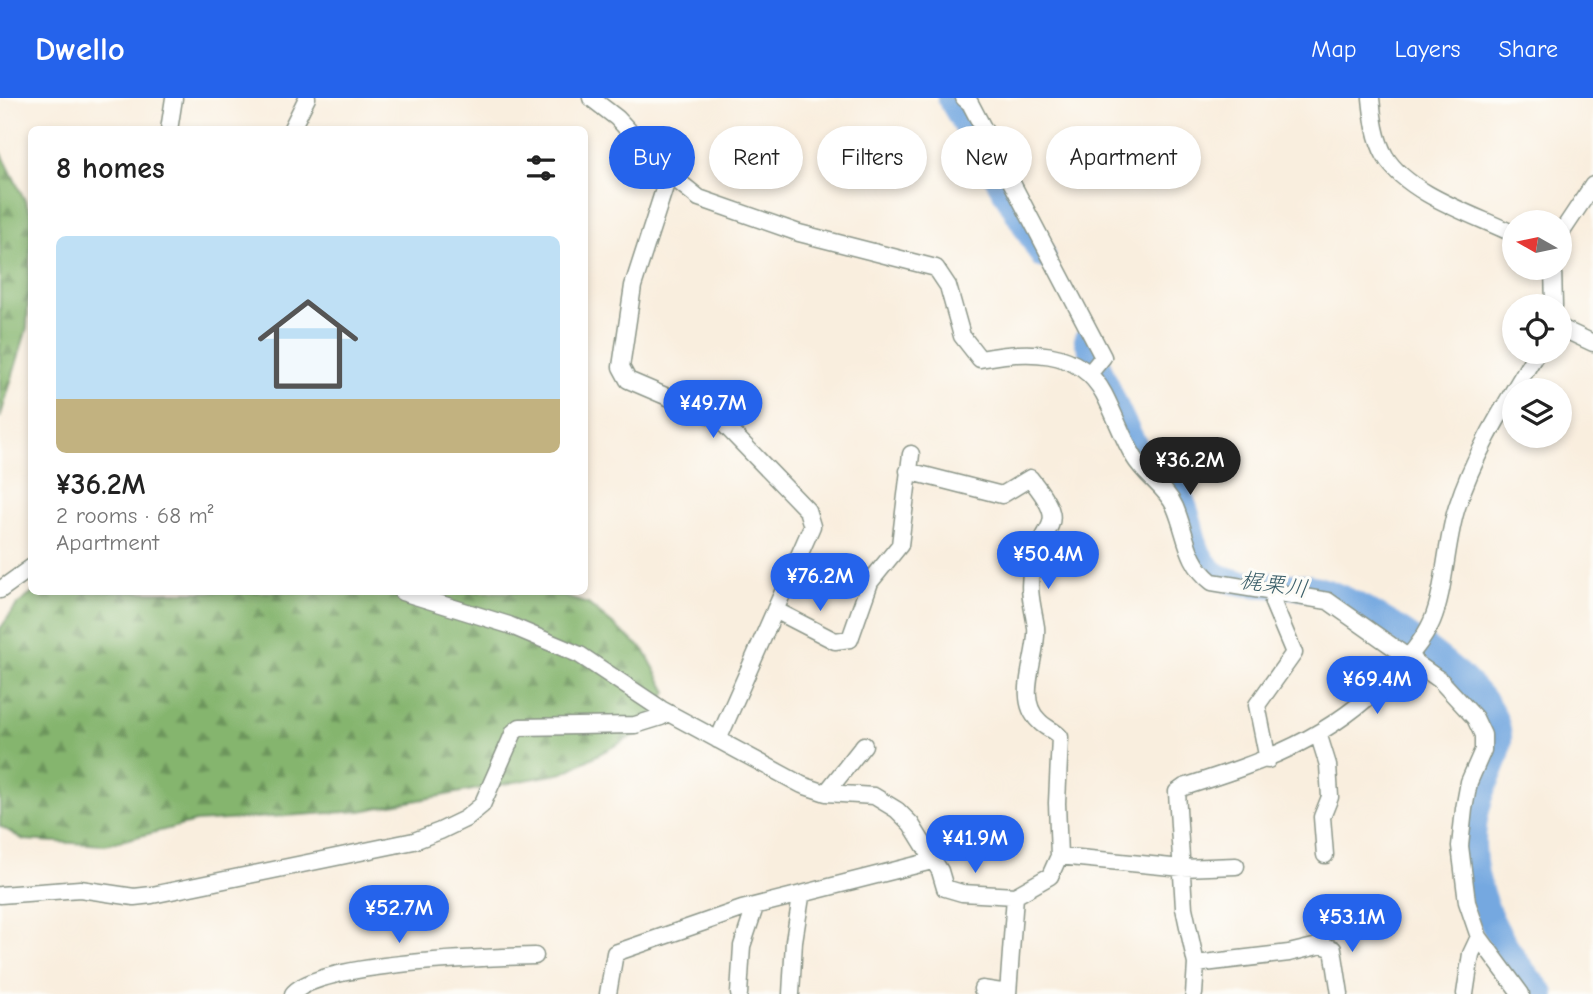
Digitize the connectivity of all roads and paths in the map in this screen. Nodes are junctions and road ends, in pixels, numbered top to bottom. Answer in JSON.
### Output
{"nodes":[{"id":1,"x":174,"y":98,"type":"edge"},
{"id":2,"x":307,"y":98,"type":"edge"},
{"id":3,"x":592,"y":98,"type":"edge"},
{"id":4,"x":964,"y":98,"type":"edge"},
{"id":5,"x":1371,"y":98,"type":"edge"},
{"id":6,"x":170,"y":126,"type":"edge"},
{"id":7,"x":293,"y":126,"type":"edge"},
{"id":8,"x":624,"y":126,"type":"edge"},
{"id":9,"x":1593,"y":185,"type":"edge"},
{"id":10,"x":664,"y":189,"type":"edge"},
{"id":11,"x":688,"y":189,"type":"edge"},
{"id":12,"x":1572,"y":216,"type":"edge"},
{"id":13,"x":1502,"y":228,"type":"edge"},
{"id":14,"x":1572,"y":333,"type":"edge"},
{"id":15,"x":1593,"y":343,"type":"edge"},
{"id":16,"x":1530,"y":364,"type":"edge"},
{"id":17,"x":1089,"y":374,"type":"junction"},
{"id":18,"x":911,"y":454,"type":"dead end"},
{"id":19,"x":908,"y":471,"type":"junction"},
{"id":20,"x":28,"y":570,"type":"edge"},
{"id":21,"x":0,"y":590,"type":"edge"},
{"id":22,"x":1275,"y":594,"type":"junction"},
{"id":23,"x":412,"y":595,"type":"edge"},
{"id":24,"x":775,"y":610,"type":"junction"},
{"id":25,"x":1410,"y":656,"type":"junction"},
{"id":26,"x":661,"y":709,"type":"junction"},
{"id":27,"x":1318,"y":733,"type":"junction"},
{"id":28,"x":718,"y":740,"type":"junction"},
{"id":29,"x":864,"y":744,"type":"dead end"},
{"id":30,"x":1268,"y":760,"type":"junction"},
{"id":31,"x":826,"y":793,"type":"junction"},
{"id":32,"x":1325,"y":855,"type":"dead end"},
{"id":33,"x":1059,"y":856,"type":"junction"},
{"id":34,"x":932,"y":861,"type":"junction"},
{"id":35,"x":1236,"y":866,"type":"dead end"},
{"id":36,"x":1182,"y":868,"type":"junction"},
{"id":37,"x":0,"y":895,"type":"edge"},
{"id":38,"x":1015,"y":896,"type":"junction"},
{"id":39,"x":801,"y":897,"type":"junction"},
{"id":40,"x":755,"y":907,"type":"junction"},
{"id":41,"x":1324,"y":907,"type":"dead end"},
{"id":42,"x":1479,"y":937,"type":"junction"},
{"id":43,"x":1322,"y":945,"type":"junction"},
{"id":44,"x":535,"y":956,"type":"dead end"},
{"id":45,"x":1196,"y":964,"type":"junction"},
{"id":46,"x":982,"y":989,"type":"dead end"},
{"id":47,"x":293,"y":994,"type":"edge"},
{"id":48,"x":608,"y":994,"type":"edge"},
{"id":49,"x":739,"y":994,"type":"edge"},
{"id":50,"x":791,"y":994,"type":"edge"},
{"id":51,"x":1008,"y":994,"type":"edge"},
{"id":52,"x":1194,"y":994,"type":"edge"},
{"id":53,"x":1340,"y":994,"type":"edge"},
{"id":54,"x":1465,"y":994,"type":"edge"},
{"id":55,"x":1521,"y":994,"type":"edge"}],
"edges":[{"from":1,"to":6,"type":"street"},
{"from":2,"to":7,"type":"street"},
{"from":3,"to":8,"type":"street"},
{"from":4,"to":17,"type":"street"},
{"from":5,"to":13,"type":"street"},
{"from":9,"to":12,"type":"street"},
{"from":10,"to":24,"type":"street"},
{"from":11,"to":17,"type":"street"},
{"from":14,"to":15,"type":"street"},
{"from":16,"to":25,"type":"street"},
{"from":17,"to":22,"type":"street"},
{"from":18,"to":19,"type":"street"},
{"from":19,"to":24,"type":"street"},
{"from":19,"to":33,"type":"street"},
{"from":20,"to":21,"type":"street"},
{"from":22,"to":25,"type":"street"},
{"from":22,"to":30,"type":"street"},
{"from":23,"to":26,"type":"street"},
{"from":24,"to":28,"type":"street"},
{"from":25,"to":27,"type":"street"},
{"from":25,"to":42,"type":"street"},
{"from":26,"to":28,"type":"street"},
{"from":26,"to":37,"type":"street"},
{"from":27,"to":30,"type":"street"},
{"from":27,"to":32,"type":"street"},
{"from":28,"to":31,"type":"street"},
{"from":29,"to":31,"type":"street"},
{"from":30,"to":36,"type":"street"},
{"from":31,"to":34,"type":"street"},
{"from":33,"to":36,"type":"street"},
{"from":33,"to":38,"type":"street"},
{"from":34,"to":38,"type":"street"},
{"from":34,"to":39,"type":"street"},
{"from":35,"to":36,"type":"street"},
{"from":36,"to":45,"type":"street"},
{"from":38,"to":51,"type":"street"},
{"from":39,"to":40,"type":"street"},
{"from":39,"to":50,"type":"street"},
{"from":40,"to":48,"type":"street"},
{"from":40,"to":49,"type":"street"},
{"from":41,"to":43,"type":"street"},
{"from":42,"to":54,"type":"street"},
{"from":42,"to":55,"type":"street"},
{"from":43,"to":45,"type":"street"},
{"from":43,"to":53,"type":"street"},
{"from":44,"to":47,"type":"street"},
{"from":45,"to":52,"type":"street"},
{"from":46,"to":51,"type":"street"}]}
